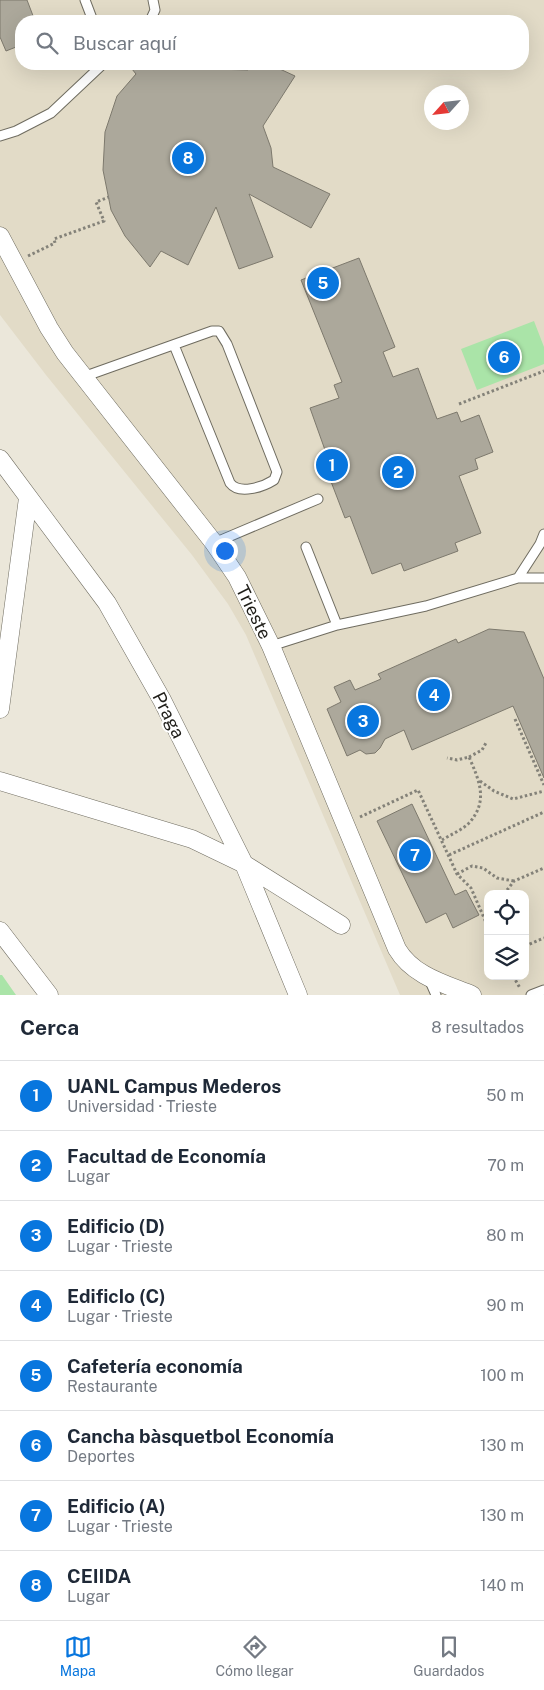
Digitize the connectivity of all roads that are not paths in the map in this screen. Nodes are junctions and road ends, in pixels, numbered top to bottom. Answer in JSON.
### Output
{"nodes":[{"id":1,"x":85,"y":0,"type":"edge"},
{"id":2,"x":152,"y":0,"type":"edge"},
{"id":3,"x":91,"y":15,"type":"edge"},
{"id":4,"x":153,"y":15,"type":"edge"},
{"id":5,"x":97,"y":70,"type":"edge"},
{"id":6,"x":0,"y":136,"type":"edge"},
{"id":7,"x":0,"y":236,"type":"edge"},
{"id":8,"x":174,"y":345,"type":"junction"},
{"id":9,"x":83,"y":378,"type":"junction"},
{"id":10,"x":0,"y":459,"type":"edge"},
{"id":11,"x":28,"y":498,"type":"junction"},
{"id":12,"x":318,"y":499,"type":"dead end"},
{"id":13,"x":544,"y":534,"type":"edge"},
{"id":14,"x":214,"y":542,"type":"junction"},
{"id":15,"x":306,"y":547,"type":"dead end"},
{"id":16,"x":518,"y":578,"type":"junction"},
{"id":17,"x":544,"y":578,"type":"edge"},
{"id":18,"x":337,"y":625,"type":"junction"},
{"id":19,"x":271,"y":646,"type":"junction"},
{"id":20,"x":0,"y":709,"type":"edge"},
{"id":21,"x":0,"y":781,"type":"edge"},
{"id":22,"x":244,"y":864,"type":"junction"},
{"id":23,"x":341,"y":925,"type":"dead end"},
{"id":24,"x":0,"y":931,"type":"edge"},
{"id":25,"x":427,"y":976,"type":"junction"},
{"id":26,"x":544,"y":990,"type":"edge"},
{"id":27,"x":49,"y":995,"type":"edge"},
{"id":28,"x":298,"y":995,"type":"edge"},
{"id":29,"x":436,"y":995,"type":"edge"},
{"id":30,"x":472,"y":995,"type":"edge"},
{"id":31,"x":531,"y":995,"type":"edge"}],
"edges":[{"from":1,"to":3,"type":"lane"},
{"from":2,"to":4,"type":"lane"},
{"from":5,"to":6,"type":"lane"},
{"from":7,"to":9,"type":"street","name":"Trieste"},
{"from":8,"to":8,"type":"lane"},
{"from":8,"to":9,"type":"lane"},
{"from":9,"to":14,"type":"street","name":"Trieste"},
{"from":10,"to":11,"type":"street","name":"Praga"},
{"from":11,"to":20,"type":"street"},
{"from":11,"to":22,"type":"street","name":"Praga"},
{"from":12,"to":14,"type":"lane"},
{"from":13,"to":16,"type":"lane"},
{"from":14,"to":19,"type":"street","name":"Trieste"},
{"from":15,"to":18,"type":"lane"},
{"from":16,"to":17,"type":"lane"},
{"from":16,"to":18,"type":"lane"},
{"from":18,"to":19,"type":"lane"},
{"from":19,"to":25,"type":"street","name":"Trieste"},
{"from":21,"to":22,"type":"street"},
{"from":22,"to":23,"type":"street"},
{"from":22,"to":28,"type":"street","name":"Praga"},
{"from":24,"to":27,"type":"street"},
{"from":25,"to":29,"type":"lane"},
{"from":25,"to":30,"type":"street","name":"Trieste"},
{"from":26,"to":31,"type":"lane"}]}
